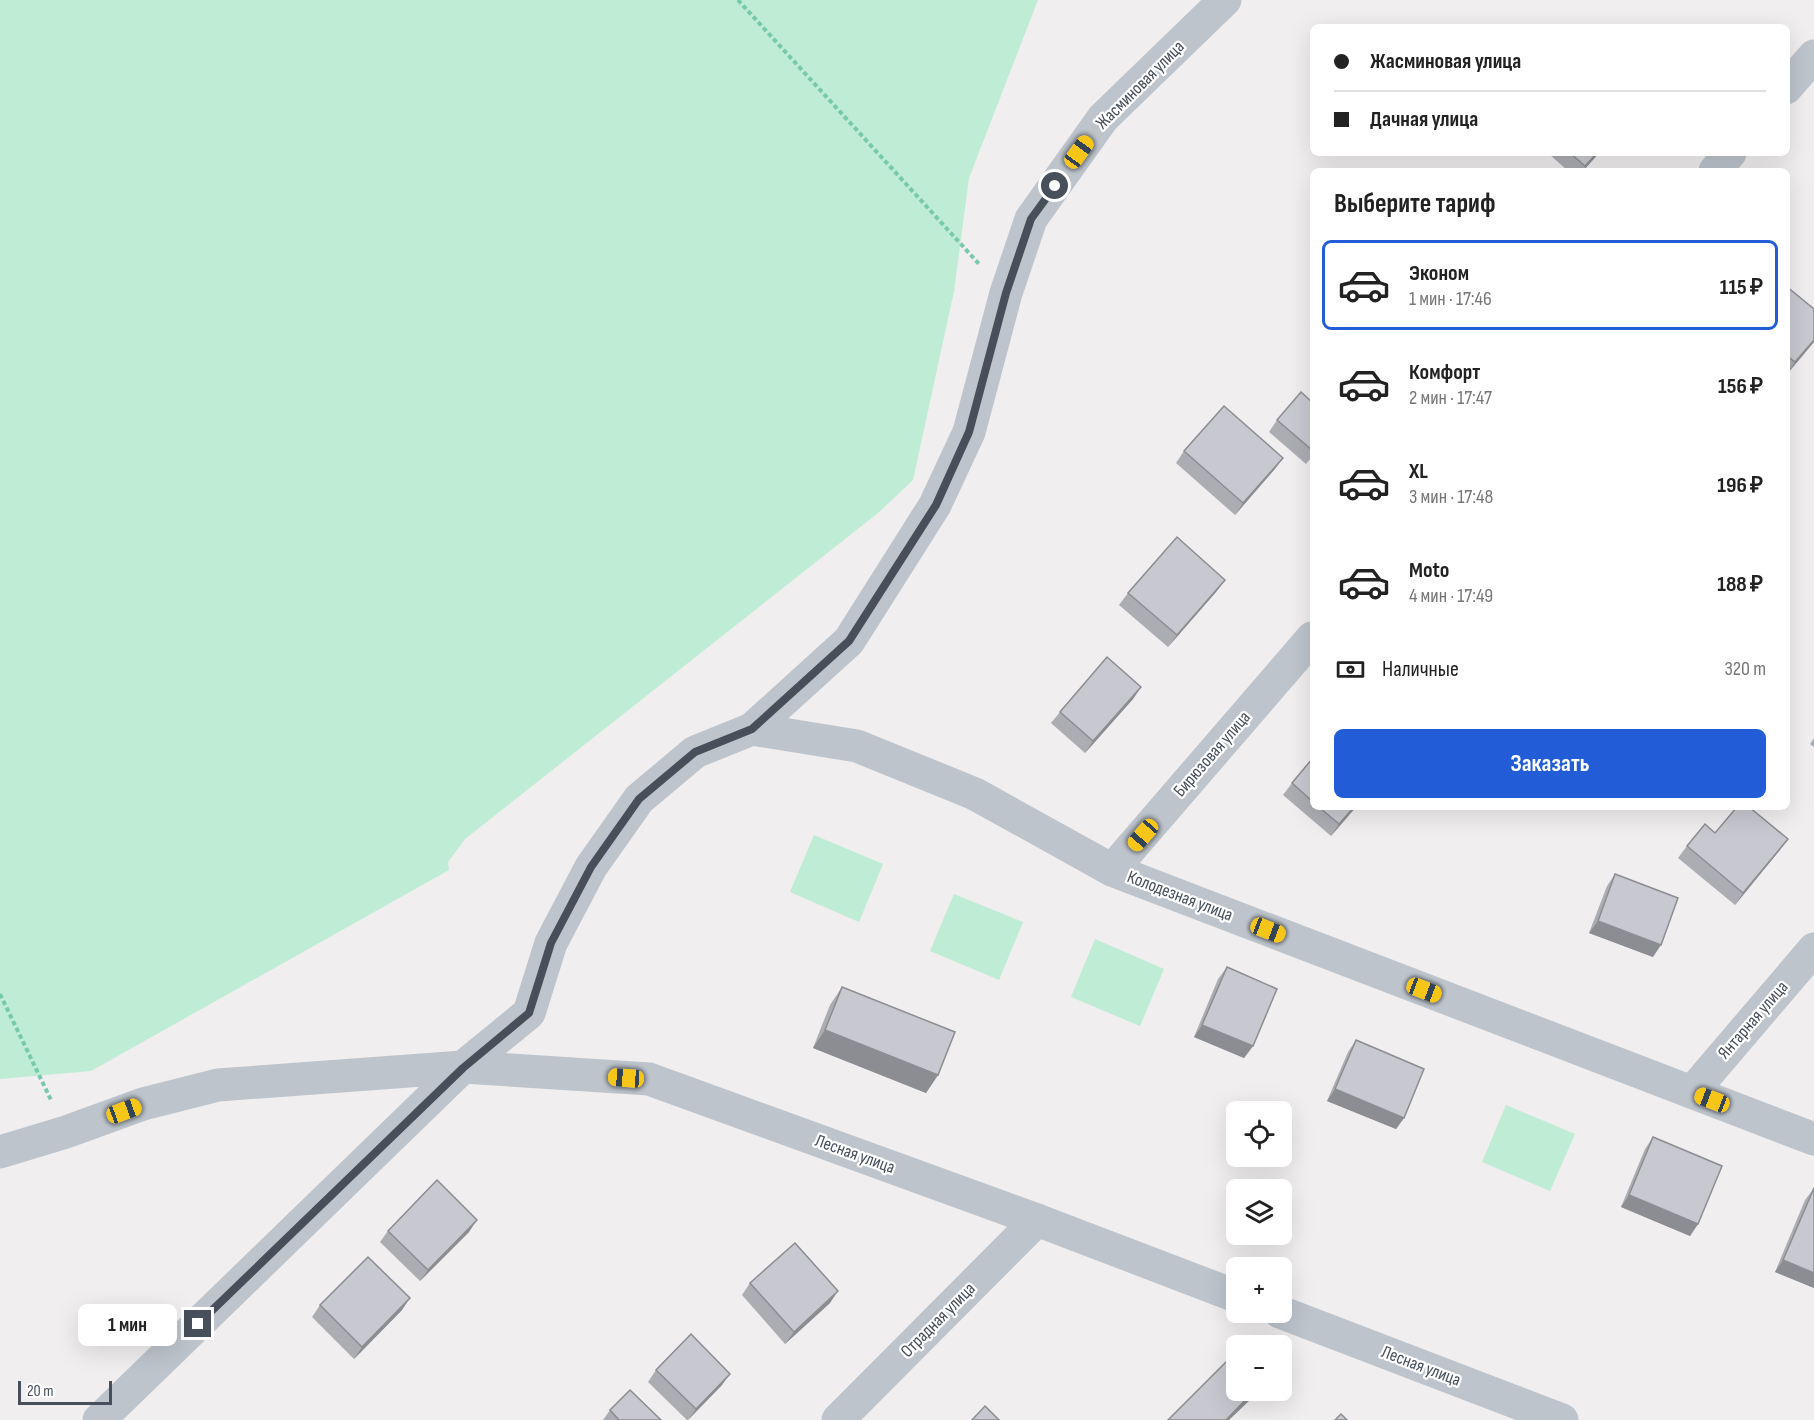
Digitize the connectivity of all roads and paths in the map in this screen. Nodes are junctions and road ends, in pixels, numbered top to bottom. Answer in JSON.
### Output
{"nodes":[{"id":1,"x":738,"y":0,"type":"edge"},
{"id":2,"x":1225,"y":0,"type":"edge"},
{"id":3,"x":1814,"y":56,"type":"edge"},
{"id":4,"x":1790,"y":83,"type":"edge"},
{"id":5,"x":1728,"y":156,"type":"edge"},
{"id":6,"x":1718,"y":168,"type":"edge"},
{"id":7,"x":1006,"y":293,"type":"junction"},
{"id":8,"x":1310,"y":640,"type":"edge"},
{"id":9,"x":752,"y":729,"type":"junction"},
{"id":10,"x":1112,"y":870,"type":"junction"},
{"id":11,"x":1814,"y":949,"type":"edge"},
{"id":12,"x":0,"y":994,"type":"edge"},
{"id":13,"x":463,"y":1068,"type":"junction"},
{"id":14,"x":1692,"y":1092,"type":"junction"},
{"id":15,"x":66,"y":1132,"type":"junction"},
{"id":16,"x":1814,"y":1138,"type":"edge"},
{"id":17,"x":0,"y":1152,"type":"edge"},
{"id":18,"x":1037,"y":1220,"type":"junction"},
{"id":19,"x":1226,"y":1292,"type":"edge"},
{"id":20,"x":1292,"y":1317,"type":"edge"},
{"id":21,"x":99,"y":1420,"type":"edge"},
{"id":22,"x":838,"y":1420,"type":"edge"},
{"id":23,"x":1562,"y":1420,"type":"edge"}],
"edges":[{"from":1,"to":7,"type":"path"},
{"from":2,"to":7,"type":"street","name":"Жасминовая улица"},
{"from":3,"to":4,"type":"street"},
{"from":5,"to":6,"type":"street"},
{"from":7,"to":9,"type":"street","name":"Жасминовая улица"},
{"from":8,"to":10,"type":"street","name":"Бирюзовая улица"},
{"from":9,"to":10,"type":"street","name":"Колодезная улица"},
{"from":9,"to":13,"type":"street"},
{"from":10,"to":14,"type":"street","name":"Колодезная улица"},
{"from":11,"to":14,"type":"street","name":"Янтарная улица"},
{"from":12,"to":15,"type":"path"},
{"from":13,"to":15,"type":"street","name":"Лесная улица"},
{"from":13,"to":18,"type":"street","name":"Лесная улица"},
{"from":13,"to":21,"type":"street"},
{"from":14,"to":16,"type":"street","name":"Колодезная улица"},
{"from":15,"to":17,"type":"street","name":"Лесная улица"},
{"from":18,"to":19,"type":"street","name":"Лесная улица"},
{"from":18,"to":22,"type":"street","name":"Отрадная улица"},
{"from":20,"to":23,"type":"street","name":"Лесная улица"}]}
